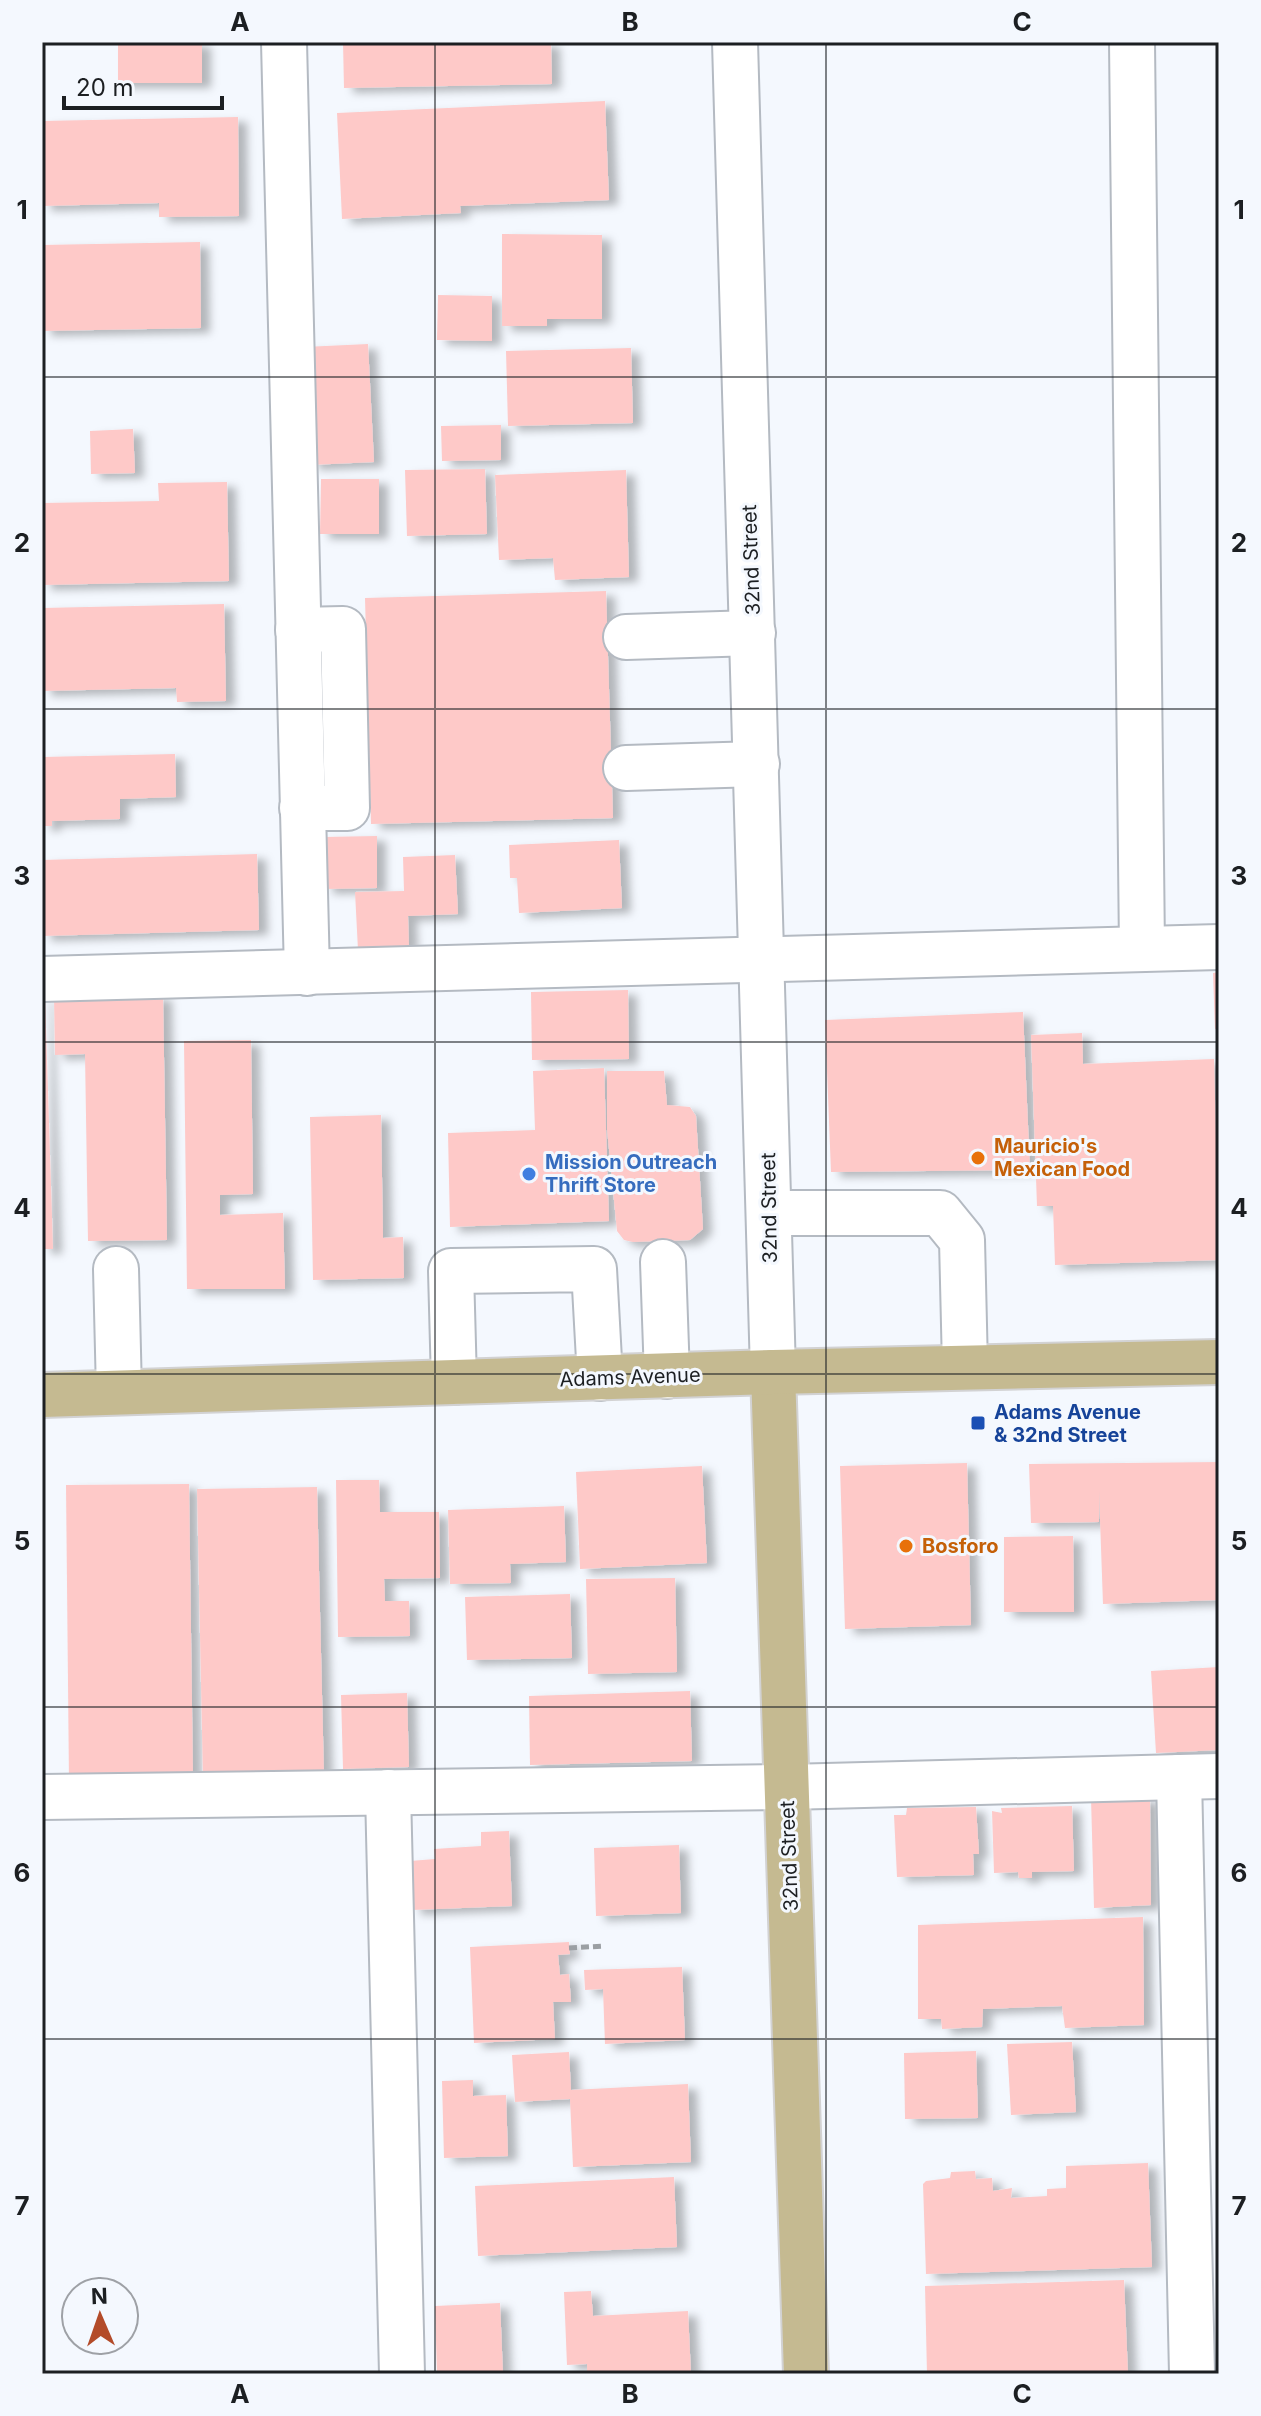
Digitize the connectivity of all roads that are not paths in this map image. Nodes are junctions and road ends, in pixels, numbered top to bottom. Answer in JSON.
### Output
{"nodes":[{"id":1,"x":284,"y":42,"type":"edge"},
{"id":2,"x":735,"y":42,"type":"edge"},
{"id":3,"x":1132,"y":42,"type":"edge"},
{"id":4,"x":753,"y":633,"type":"junction"},
{"id":5,"x":626,"y":637,"type":"dead end"},
{"id":6,"x":757,"y":764,"type":"junction"},
{"id":7,"x":626,"y":768,"type":"dead end"},
{"id":8,"x":1219,"y":947,"type":"edge"},
{"id":9,"x":1142,"y":949,"type":"junction"},
{"id":10,"x":763,"y":959,"type":"junction"},
{"id":11,"x":307,"y":973,"type":"junction"},
{"id":12,"x":42,"y":979,"type":"edge"},
{"id":13,"x":770,"y":1213,"type":"junction"},
{"id":14,"x":663,"y":1262,"type":"dead end"},
{"id":15,"x":116,"y":1269,"type":"dead end"},
{"id":16,"x":1219,"y":1362,"type":"edge"},
{"id":17,"x":965,"y":1367,"type":"junction"},
{"id":18,"x":773,"y":1372,"type":"junction"},
{"id":19,"x":667,"y":1376,"type":"junction"},
{"id":20,"x":600,"y":1378,"type":"junction"},
{"id":21,"x":454,"y":1382,"type":"junction"},
{"id":22,"x":119,"y":1392,"type":"junction"},
{"id":23,"x":42,"y":1395,"type":"edge"},
{"id":24,"x":1199,"y":1777,"type":"edge"},
{"id":25,"x":787,"y":1787,"type":"junction"},
{"id":26,"x":388,"y":1792,"type":"junction"},
{"id":27,"x":42,"y":1797,"type":"edge"},
{"id":28,"x":402,"y":2374,"type":"edge"},
{"id":29,"x":806,"y":2374,"type":"edge"},
{"id":30,"x":1192,"y":2374,"type":"edge"}],
"edges":[{"from":1,"to":11,"type":"street"},
{"from":2,"to":4,"type":"street","name":"32nd Street"},
{"from":3,"to":9,"type":"street"},
{"from":4,"to":5,"type":"street"},
{"from":4,"to":6,"type":"street","name":"32nd Street"},
{"from":6,"to":7,"type":"street"},
{"from":6,"to":10,"type":"street","name":"32nd Street"},
{"from":8,"to":9,"type":"street"},
{"from":9,"to":10,"type":"street"},
{"from":10,"to":11,"type":"street"},
{"from":10,"to":13,"type":"street","name":"32nd Street"},
{"from":11,"to":12,"type":"street"},
{"from":13,"to":17,"type":"street"},
{"from":13,"to":18,"type":"street","name":"32nd Street"},
{"from":14,"to":19,"type":"street"},
{"from":15,"to":22,"type":"street"},
{"from":16,"to":17,"type":"main road","name":"Adams Avenue"},
{"from":17,"to":18,"type":"main road","name":"Adams Avenue"},
{"from":18,"to":19,"type":"main road","name":"Adams Avenue"},
{"from":18,"to":25,"type":"main road","name":"32nd Street"},
{"from":19,"to":20,"type":"main road","name":"Adams Avenue"},
{"from":20,"to":21,"type":"main road","name":"Adams Avenue"},
{"from":20,"to":21,"type":"street"},
{"from":21,"to":22,"type":"main road","name":"Adams Avenue"},
{"from":22,"to":23,"type":"main road","name":"Adams Avenue"},
{"from":24,"to":25,"type":"street"},
{"from":24,"to":30,"type":"street"},
{"from":25,"to":26,"type":"street"},
{"from":25,"to":29,"type":"main road","name":"32nd Street"},
{"from":26,"to":27,"type":"street"},
{"from":26,"to":28,"type":"street"}]}
